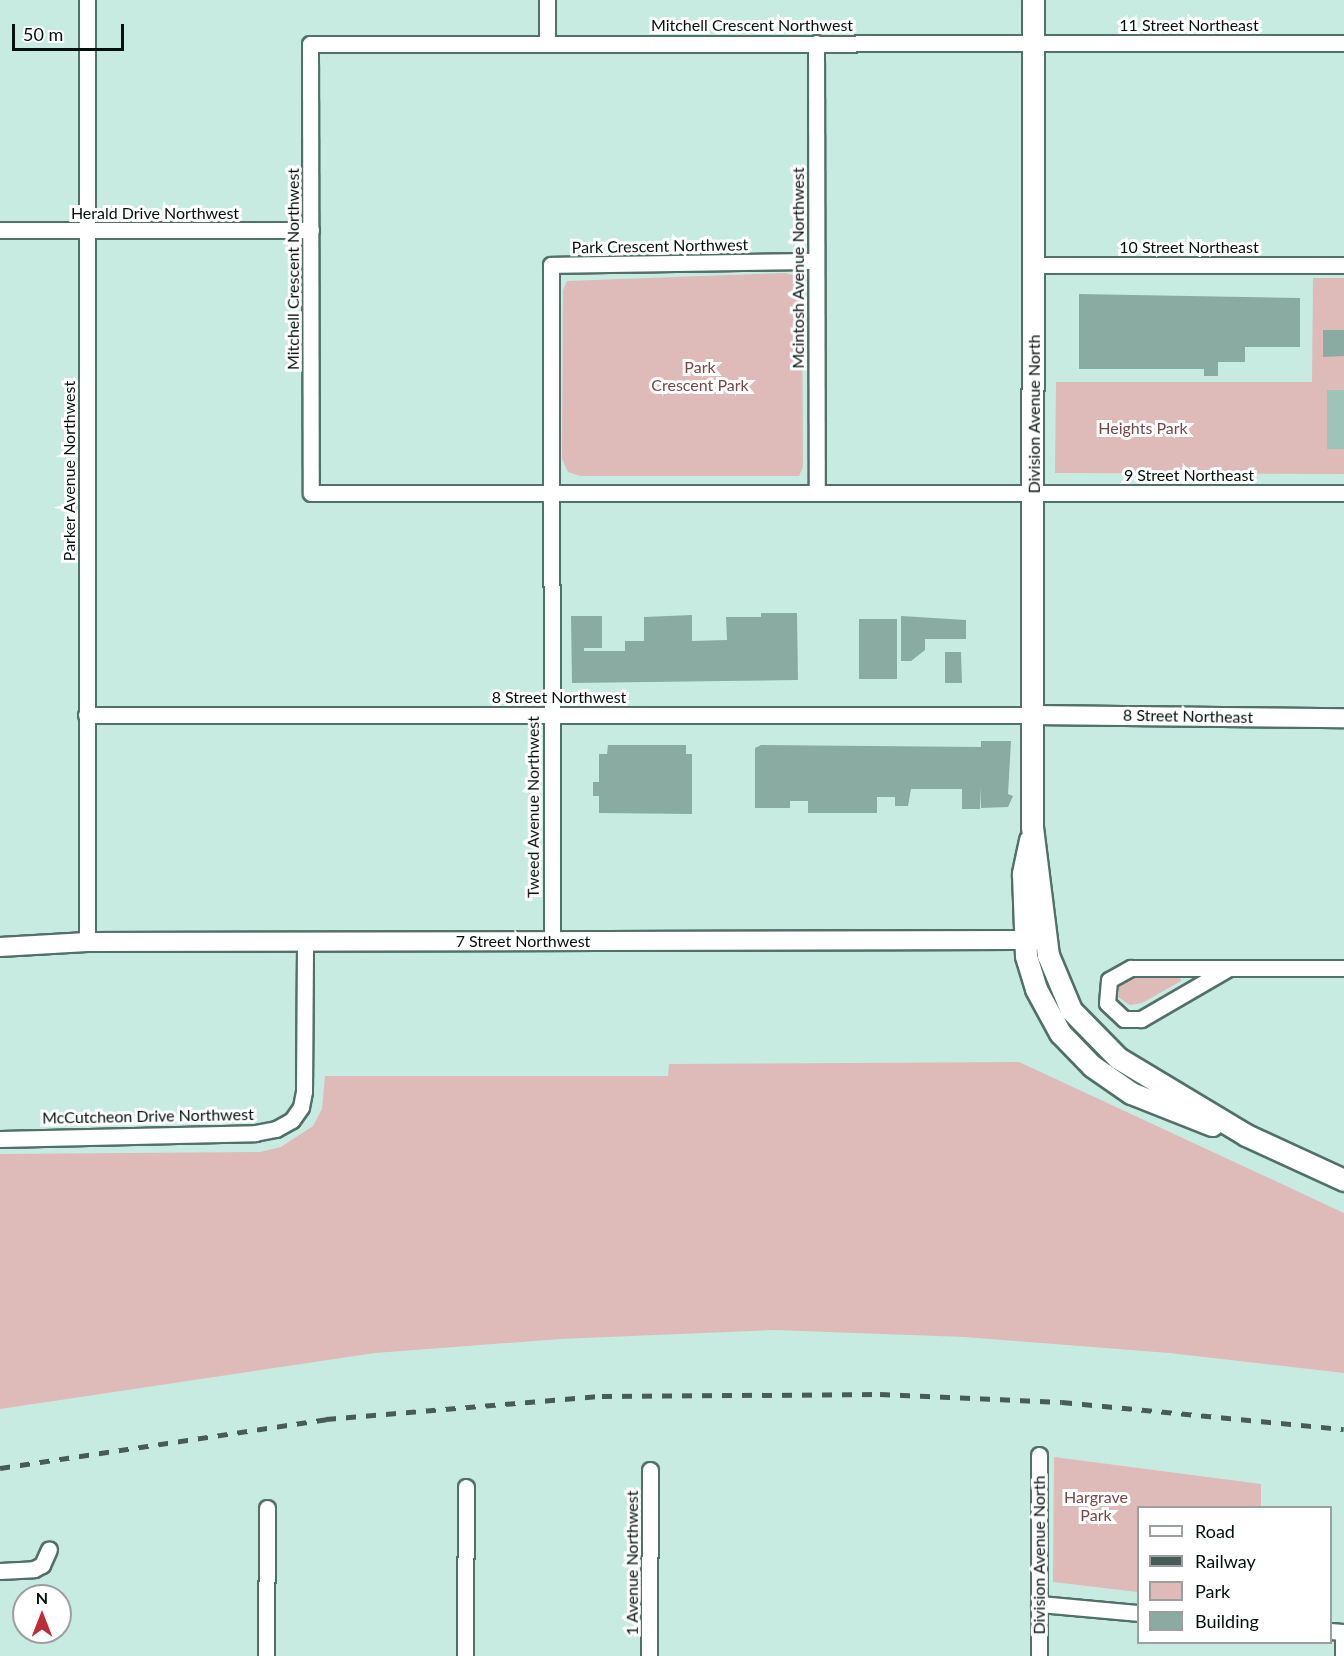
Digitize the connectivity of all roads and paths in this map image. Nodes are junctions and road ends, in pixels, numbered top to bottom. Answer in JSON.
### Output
{"nodes":[{"id":1,"x":87,"y":0,"type":"edge"},
{"id":2,"x":547,"y":0,"type":"edge"},
{"id":3,"x":1034,"y":0,"type":"edge"},
{"id":4,"x":816,"y":43,"type":"junction"},
{"id":5,"x":1033,"y":43,"type":"junction"},
{"id":6,"x":1344,"y":43,"type":"edge"},
{"id":7,"x":547,"y":44,"type":"junction"},
{"id":8,"x":0,"y":230,"type":"edge"},
{"id":9,"x":311,"y":230,"type":"junction"},
{"id":10,"x":87,"y":231,"type":"junction"},
{"id":11,"x":816,"y":261,"type":"junction"},
{"id":12,"x":1033,"y":265,"type":"junction"},
{"id":13,"x":1344,"y":265,"type":"edge"},
{"id":14,"x":550,"y":493,"type":"junction"},
{"id":15,"x":817,"y":493,"type":"junction"},
{"id":16,"x":1035,"y":493,"type":"junction"},
{"id":17,"x":1344,"y":493,"type":"edge"},
{"id":18,"x":86,"y":715,"type":"junction"},
{"id":19,"x":551,"y":715,"type":"junction"},
{"id":20,"x":1032,"y":715,"type":"junction"},
{"id":21,"x":1344,"y":718,"type":"edge"},
{"id":22,"x":1035,"y":940,"type":"junction"},
{"id":23,"x":306,"y":941,"type":"junction"},
{"id":24,"x":552,"y":941,"type":"junction"},
{"id":25,"x":87,"y":942,"type":"junction"},
{"id":26,"x":0,"y":947,"type":"edge"},
{"id":27,"x":1229,"y":968,"type":"junction"},
{"id":28,"x":1344,"y":968,"type":"edge"},
{"id":29,"x":1246,"y":1135,"type":"junction"},
{"id":30,"x":0,"y":1139,"type":"edge"},
{"id":31,"x":1344,"y":1180,"type":"edge"},
{"id":32,"x":1039,"y":1455,"type":"dead end"},
{"id":33,"x":650,"y":1470,"type":"dead end"},
{"id":34,"x":466,"y":1487,"type":"dead end"},
{"id":35,"x":267,"y":1508,"type":"dead end"},
{"id":36,"x":49,"y":1549,"type":"dead end"},
{"id":37,"x":0,"y":1571,"type":"edge"},
{"id":38,"x":1039,"y":1604,"type":"junction"},
{"id":39,"x":1137,"y":1613,"type":"edge"},
{"id":40,"x":1337,"y":1631,"type":"edge"},
{"id":41,"x":266,"y":1656,"type":"edge"},
{"id":42,"x":465,"y":1656,"type":"edge"},
{"id":43,"x":649,"y":1656,"type":"edge"},
{"id":44,"x":1039,"y":1656,"type":"edge"},
{"id":45,"x":1343,"y":1656,"type":"edge"}],
"edges":[{"from":1,"to":10,"type":"street","name":"Parker Avenue Northwest"},
{"from":2,"to":7,"type":"street"},
{"from":3,"to":5,"type":"main road","name":"Division Avenue North"},
{"from":4,"to":5,"type":"street","name":"Mitchell Crescent Northwest"},
{"from":4,"to":7,"type":"street","name":"Mitchell Crescent Northwest"},
{"from":4,"to":11,"type":"street","name":"Mcintosh Avenue Northwest"},
{"from":5,"to":6,"type":"street","name":"11 Street Northeast"},
{"from":5,"to":12,"type":"main road","name":"Division Avenue North"},
{"from":7,"to":9,"type":"street","name":"Mitchell Crescent Northwest"},
{"from":8,"to":10,"type":"street","name":"Herald Drive Northwest"},
{"from":9,"to":10,"type":"street","name":"Herald Drive Northwest"},
{"from":9,"to":14,"type":"street","name":"Mitchell Crescent Northwest"},
{"from":10,"to":18,"type":"street","name":"Parker Avenue Northwest"},
{"from":11,"to":14,"type":"street","name":"Park Crescent Northwest"},
{"from":11,"to":15,"type":"street","name":"Mcintosh Avenue Northwest"},
{"from":12,"to":13,"type":"street","name":"10 Street Northeast"},
{"from":12,"to":16,"type":"main road","name":"Division Avenue North"},
{"from":14,"to":15,"type":"street","name":"Mitchell Crescent Northwest"},
{"from":14,"to":19,"type":"street","name":"Tweed Avenue Northwest"},
{"from":15,"to":16,"type":"street","name":"Mitchell Crescent Northwest"},
{"from":16,"to":17,"type":"street","name":"9 Street Northeast"},
{"from":16,"to":20,"type":"main road","name":"Division Avenue North"},
{"from":18,"to":19,"type":"street","name":"8 Street Northwest"},
{"from":18,"to":25,"type":"street","name":"Parker Avenue Northwest"},
{"from":19,"to":20,"type":"street","name":"8 Street Northwest"},
{"from":19,"to":24,"type":"street","name":"Tweed Avenue Northwest"},
{"from":20,"to":21,"type":"street","name":"8 Street Northeast"},
{"from":20,"to":22,"type":"main road","name":"Division Avenue North"},
{"from":22,"to":24,"type":"street","name":"7 Street Northwest"},
{"from":22,"to":29,"type":"main road","name":"Division Avenue North"},
{"from":22,"to":29,"type":"main road","name":"Division Avenue North"},
{"from":23,"to":24,"type":"street","name":"7 Street Northwest"},
{"from":23,"to":25,"type":"street","name":"7 Street Northwest"},
{"from":23,"to":30,"type":"street","name":"McCutcheon Drive Northwest"},
{"from":25,"to":26,"type":"street","name":"7 Street Northwest"},
{"from":27,"to":27,"type":"street"},
{"from":27,"to":28,"type":"street"},
{"from":29,"to":31,"type":"main road"},
{"from":32,"to":38,"type":"street","name":"Division Avenue North"},
{"from":33,"to":43,"type":"street","name":"1 Avenue Northwest"},
{"from":34,"to":42,"type":"street"},
{"from":35,"to":41,"type":"street"},
{"from":36,"to":37,"type":"street"},
{"from":38,"to":39,"type":"street"},
{"from":38,"to":44,"type":"street","name":"Division Avenue North"},
{"from":40,"to":45,"type":"street"}]}
